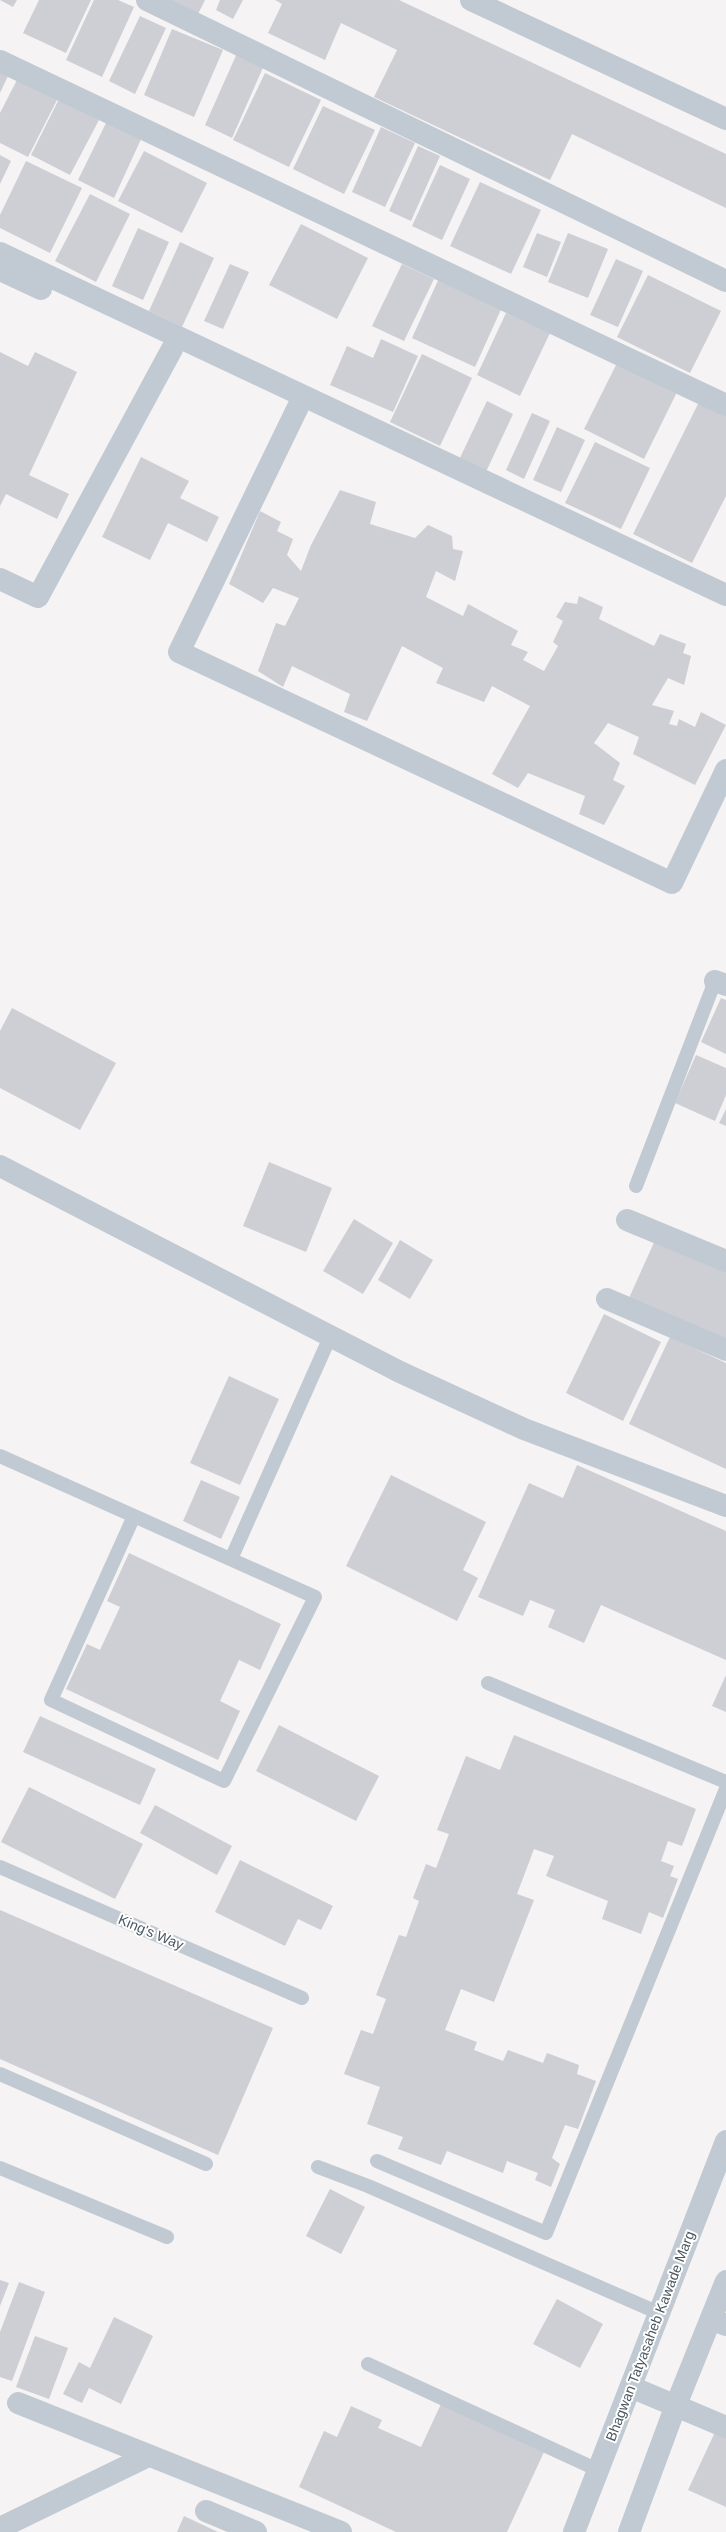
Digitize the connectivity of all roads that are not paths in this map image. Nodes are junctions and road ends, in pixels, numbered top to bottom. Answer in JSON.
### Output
{"nodes":[{"id":1,"x":147,"y":0,"type":"edge"},
{"id":2,"x":471,"y":0,"type":"edge"},
{"id":3,"x":0,"y":61,"type":"edge"},
{"id":4,"x":726,"y":119,"type":"edge"},
{"id":5,"x":0,"y":253,"type":"edge"},
{"id":6,"x":0,"y":270,"type":"edge"},
{"id":7,"x":726,"y":281,"type":"edge"},
{"id":8,"x":172,"y":349,"type":"junction"},
{"id":9,"x":726,"y":405,"type":"edge"},
{"id":10,"x":298,"y":407,"type":"junction"},
{"id":11,"x":0,"y":579,"type":"edge"},
{"id":12,"x":726,"y":595,"type":"edge"},
{"id":13,"x":726,"y":603,"type":"edge"},
{"id":14,"x":726,"y":770,"type":"edge"},
{"id":15,"x":721,"y":983,"type":"edge"},
{"id":16,"x":0,"y":1166,"type":"edge"},
{"id":17,"x":636,"y":1186,"type":"dead end"},
{"id":18,"x":627,"y":1220,"type":"dead end"},
{"id":19,"x":726,"y":1260,"type":"edge"},
{"id":20,"x":607,"y":1299,"type":"dead end"},
{"id":21,"x":330,"y":1337,"type":"junction"},
{"id":22,"x":726,"y":1350,"type":"edge"},
{"id":23,"x":0,"y":1456,"type":"edge"},
{"id":24,"x":726,"y":1506,"type":"edge"},
{"id":25,"x":134,"y":1516,"type":"junction"},
{"id":26,"x":231,"y":1559,"type":"junction"},
{"id":27,"x":488,"y":1683,"type":"dead end"},
{"id":28,"x":726,"y":1782,"type":"edge"},
{"id":29,"x":726,"y":1789,"type":"edge"},
{"id":30,"x":0,"y":1867,"type":"edge"},
{"id":31,"x":302,"y":1998,"type":"dead end"},
{"id":32,"x":0,"y":2074,"type":"edge"},
{"id":33,"x":725,"y":2145,"type":"edge"},
{"id":34,"x":377,"y":2161,"type":"dead end"},
{"id":35,"x":206,"y":2164,"type":"dead end"},
{"id":36,"x":318,"y":2167,"type":"dead end"},
{"id":37,"x":0,"y":2168,"type":"edge"},
{"id":38,"x":167,"y":2237,"type":"dead end"},
{"id":39,"x":726,"y":2281,"type":"edge"},
{"id":40,"x":659,"y":2313,"type":"junction"},
{"id":41,"x":719,"y":2322,"type":"edge"},
{"id":42,"x":368,"y":2364,"type":"dead end"},
{"id":43,"x":631,"y":2387,"type":"junction"},
{"id":44,"x":18,"y":2403,"type":"dead end"},
{"id":45,"x":676,"y":2405,"type":"junction"},
{"id":46,"x":726,"y":2427,"type":"edge"},
{"id":47,"x":148,"y":2456,"type":"junction"},
{"id":48,"x":598,"y":2470,"type":"junction"},
{"id":49,"x":206,"y":2511,"type":"dead end"},
{"id":50,"x":0,"y":2528,"type":"edge"},
{"id":51,"x":256,"y":2532,"type":"edge"},
{"id":52,"x":341,"y":2532,"type":"edge"},
{"id":53,"x":574,"y":2532,"type":"edge"},
{"id":54,"x":630,"y":2532,"type":"edge"}],
"edges":[{"from":1,"to":7,"type":"street"},
{"from":2,"to":4,"type":"street"},
{"from":3,"to":9,"type":"street"},
{"from":5,"to":12,"type":"street"},
{"from":6,"to":8,"type":"street"},
{"from":8,"to":10,"type":"street"},
{"from":8,"to":11,"type":"street"},
{"from":10,"to":13,"type":"street"},
{"from":10,"to":14,"type":"street"},
{"from":15,"to":17,"type":"lane"},
{"from":16,"to":21,"type":"street"},
{"from":18,"to":19,"type":"street"},
{"from":20,"to":22,"type":"street"},
{"from":21,"to":24,"type":"street"},
{"from":21,"to":26,"type":"lane"},
{"from":23,"to":25,"type":"lane"},
{"from":25,"to":26,"type":"lane"},
{"from":25,"to":26,"type":"lane"},
{"from":27,"to":28,"type":"lane"},
{"from":29,"to":34,"type":"lane"},
{"from":30,"to":31,"type":"lane","name":"King's Way"},
{"from":32,"to":35,"type":"lane"},
{"from":33,"to":40,"type":"street","name":"Bhagwan Tatyasaheb Kawade Marg"},
{"from":36,"to":40,"type":"lane"},
{"from":37,"to":38,"type":"lane"},
{"from":39,"to":41,"type":"street"},
{"from":40,"to":43,"type":"street","name":"Bhagwan Tatyasaheb Kawade Marg"},
{"from":41,"to":45,"type":"street"},
{"from":42,"to":48,"type":"lane"},
{"from":43,"to":45,"type":"street"},
{"from":43,"to":48,"type":"street","name":"Bhagwan Tatyasaheb Kawade Marg"},
{"from":44,"to":47,"type":"street"},
{"from":45,"to":46,"type":"street"},
{"from":45,"to":54,"type":"street"},
{"from":47,"to":50,"type":"street"},
{"from":47,"to":52,"type":"street"},
{"from":48,"to":53,"type":"street","name":"Bhagwan Tatyasaheb Kawade Marg"},
{"from":49,"to":51,"type":"street"}]}
